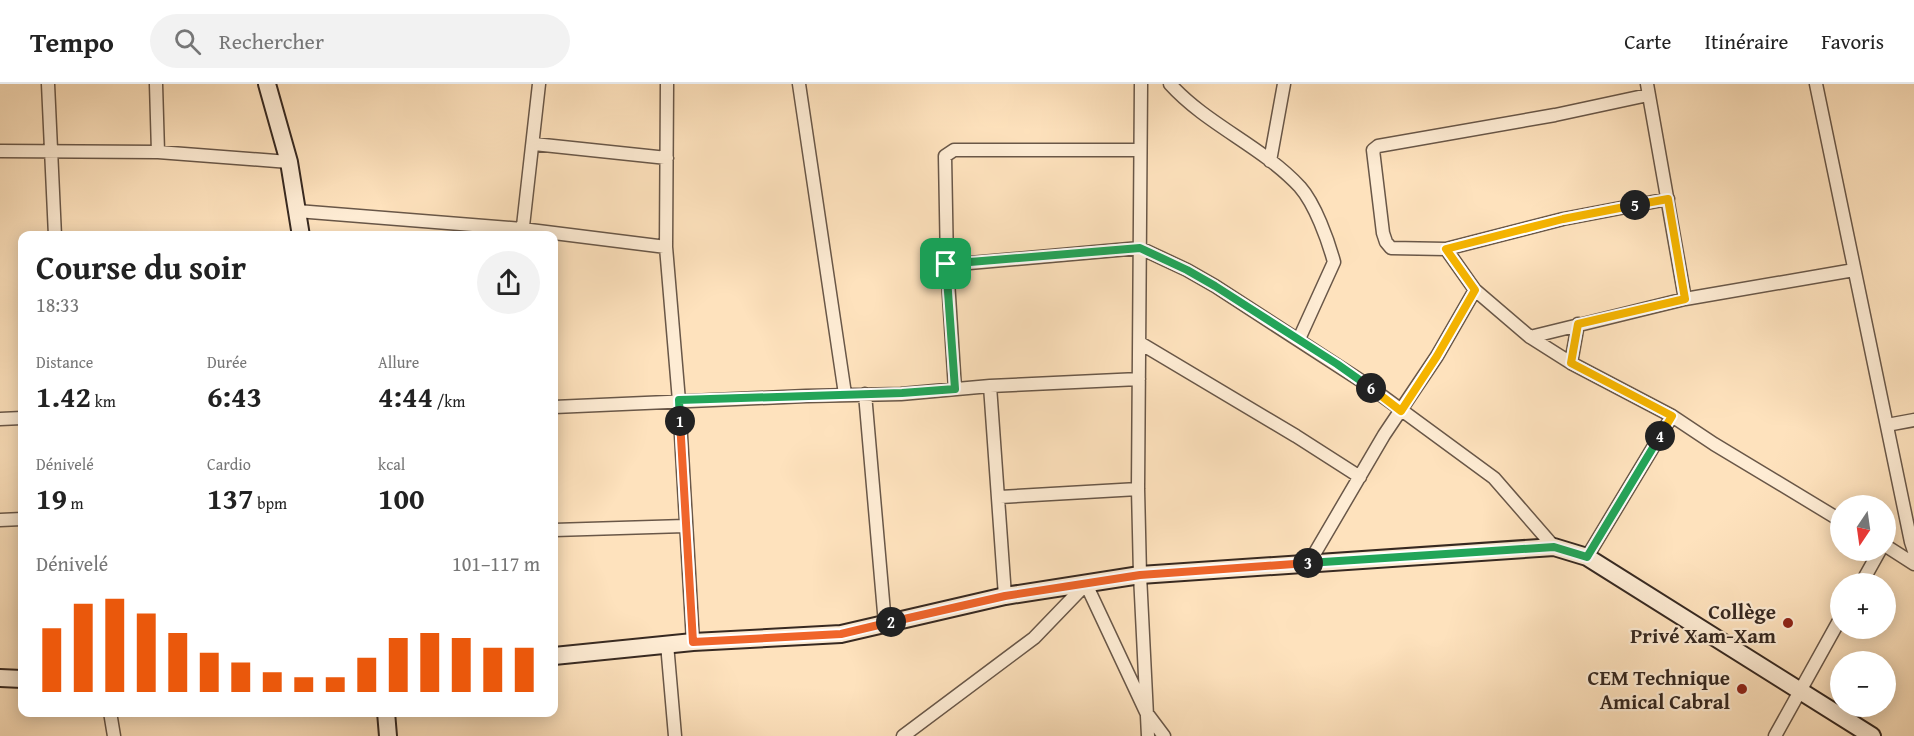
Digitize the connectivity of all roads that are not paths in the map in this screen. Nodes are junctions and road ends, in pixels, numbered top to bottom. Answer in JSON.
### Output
{"nodes":[{"id":1,"x":48,"y":84,"type":"edge"},
{"id":2,"x":156,"y":84,"type":"edge"},
{"id":3,"x":267,"y":84,"type":"edge"},
{"id":4,"x":539,"y":84,"type":"edge"},
{"id":5,"x":668,"y":84,"type":"edge"},
{"id":6,"x":799,"y":84,"type":"edge"},
{"id":7,"x":1141,"y":84,"type":"edge"},
{"id":8,"x":1170,"y":84,"type":"edge"},
{"id":9,"x":1284,"y":84,"type":"edge"},
{"id":10,"x":1816,"y":84,"type":"edge"},
{"id":11,"x":1647,"y":90,"type":"edge"},
{"id":12,"x":534,"y":144,"type":"junction"},
{"id":13,"x":1140,"y":150,"type":"junction"},
{"id":14,"x":0,"y":151,"type":"edge"},
{"id":15,"x":53,"y":151,"type":"junction"},
{"id":16,"x":158,"y":152,"type":"junction"},
{"id":17,"x":667,"y":158,"type":"junction"},
{"id":18,"x":1270,"y":161,"type":"junction"},
{"id":19,"x":289,"y":162,"type":"junction"},
{"id":20,"x":1668,"y":199,"type":"junction"},
{"id":21,"x":297,"y":211,"type":"junction"},
{"id":22,"x":55,"y":231,"type":"edge"},
{"id":23,"x":300,"y":231,"type":"edge"},
{"id":24,"x":511,"y":231,"type":"edge"},
{"id":25,"x":522,"y":231,"type":"edge"},
{"id":26,"x":558,"y":236,"type":"edge"},
{"id":27,"x":666,"y":247,"type":"junction"},
{"id":28,"x":1140,"y":248,"type":"junction"},
{"id":29,"x":1446,"y":249,"type":"junction"},
{"id":30,"x":946,"y":264,"type":"junction"},
{"id":31,"x":1854,"y":270,"type":"junction"},
{"id":32,"x":1475,"y":290,"type":"junction"},
{"id":33,"x":1685,"y":299,"type":"junction"},
{"id":34,"x":1578,"y":324,"type":"junction"},
{"id":35,"x":1530,"y":337,"type":"junction"},
{"id":36,"x":1299,"y":339,"type":"junction"},
{"id":37,"x":1140,"y":343,"type":"junction"},
{"id":38,"x":1571,"y":363,"type":"junction"},
{"id":39,"x":1139,"y":379,"type":"junction"},
{"id":40,"x":990,"y":386,"type":"junction"},
{"id":41,"x":955,"y":389,"type":"junction"},
{"id":42,"x":845,"y":394,"type":"junction"},
{"id":43,"x":865,"y":394,"type":"junction"},
{"id":44,"x":679,"y":400,"type":"junction"},
{"id":45,"x":558,"y":407,"type":"edge"},
{"id":46,"x":1401,"y":411,"type":"junction"},
{"id":47,"x":1672,"y":416,"type":"junction"},
{"id":48,"x":18,"y":418,"type":"edge"},
{"id":49,"x":0,"y":419,"type":"edge"},
{"id":50,"x":1914,"y":420,"type":"edge"},
{"id":51,"x":1887,"y":424,"type":"junction"},
{"id":52,"x":1360,"y":477,"type":"junction"},
{"id":53,"x":1138,"y":489,"type":"junction"},
{"id":54,"x":1000,"y":497,"type":"junction"},
{"id":55,"x":1830,"y":514,"type":"edge"},
{"id":56,"x":18,"y":519,"type":"edge"},
{"id":57,"x":0,"y":520,"type":"edge"},
{"id":58,"x":685,"y":526,"type":"junction"},
{"id":59,"x":558,"y":530,"type":"edge"},
{"id":60,"x":1913,"y":545,"type":"edge"},
{"id":61,"x":1554,"y":547,"type":"junction"},
{"id":62,"x":1896,"y":552,"type":"edge"},
{"id":63,"x":1587,"y":557,"type":"junction"},
{"id":64,"x":1309,"y":563,"type":"junction"},
{"id":65,"x":1914,"y":564,"type":"edge"},
{"id":66,"x":1140,"y":575,"type":"junction"},
{"id":67,"x":1086,"y":584,"type":"junction"},
{"id":68,"x":1005,"y":596,"type":"junction"},
{"id":69,"x":885,"y":624,"type":"junction"},
{"id":70,"x":1830,"y":637,"type":"edge"},
{"id":71,"x":693,"y":642,"type":"junction"},
{"id":72,"x":667,"y":645,"type":"junction"},
{"id":73,"x":558,"y":656,"type":"edge"},
{"id":74,"x":0,"y":678,"type":"edge"},
{"id":75,"x":18,"y":679,"type":"edge"},
{"id":76,"x":1799,"y":691,"type":"junction"},
{"id":77,"x":1146,"y":712,"type":"junction"},
{"id":78,"x":111,"y":717,"type":"edge"},
{"id":79,"x":386,"y":717,"type":"edge"},
{"id":80,"x":1859,"y":731,"type":"edge"},
{"id":81,"x":114,"y":736,"type":"edge"},
{"id":82,"x":388,"y":736,"type":"edge"},
{"id":83,"x":675,"y":736,"type":"edge"},
{"id":84,"x":903,"y":736,"type":"edge"},
{"id":85,"x":1148,"y":736,"type":"edge"},
{"id":86,"x":1164,"y":736,"type":"edge"},
{"id":87,"x":1775,"y":736,"type":"edge"},
{"id":88,"x":1872,"y":736,"type":"edge"}],
"edges":[{"from":1,"to":15,"type":"street"},
{"from":2,"to":16,"type":"street"},
{"from":3,"to":19,"type":"main road"},
{"from":4,"to":12,"type":"street"},
{"from":5,"to":17,"type":"street"},
{"from":6,"to":42,"type":"street"},
{"from":7,"to":13,"type":"street"},
{"from":8,"to":18,"type":"street"},
{"from":9,"to":18,"type":"street"},
{"from":10,"to":31,"type":"street"},
{"from":11,"to":20,"type":"street"},
{"from":11,"to":29,"type":"street"},
{"from":12,"to":17,"type":"street"},
{"from":12,"to":25,"type":"street"},
{"from":13,"to":28,"type":"street"},
{"from":13,"to":30,"type":"street"},
{"from":14,"to":15,"type":"street"},
{"from":15,"to":16,"type":"street"},
{"from":15,"to":22,"type":"street"},
{"from":16,"to":19,"type":"street"},
{"from":17,"to":27,"type":"street"},
{"from":18,"to":36,"type":"street"},
{"from":19,"to":21,"type":"main road"},
{"from":20,"to":29,"type":"street"},
{"from":20,"to":33,"type":"street"},
{"from":21,"to":23,"type":"main road"},
{"from":21,"to":24,"type":"street"},
{"from":26,"to":27,"type":"street"},
{"from":27,"to":44,"type":"street"},
{"from":28,"to":30,"type":"street"},
{"from":28,"to":36,"type":"street"},
{"from":28,"to":37,"type":"street"},
{"from":29,"to":32,"type":"street"},
{"from":30,"to":41,"type":"street"},
{"from":31,"to":33,"type":"street"},
{"from":31,"to":51,"type":"street"},
{"from":32,"to":35,"type":"street"},
{"from":32,"to":46,"type":"street"},
{"from":33,"to":34,"type":"street"},
{"from":34,"to":35,"type":"street"},
{"from":34,"to":38,"type":"street"},
{"from":35,"to":38,"type":"street"},
{"from":36,"to":46,"type":"street"},
{"from":37,"to":39,"type":"street"},
{"from":37,"to":52,"type":"street"},
{"from":38,"to":47,"type":"street"},
{"from":39,"to":40,"type":"street"},
{"from":39,"to":53,"type":"street"},
{"from":40,"to":41,"type":"street"},
{"from":40,"to":54,"type":"street"},
{"from":41,"to":43,"type":"street"},
{"from":42,"to":43,"type":"street"},
{"from":42,"to":44,"type":"street"},
{"from":43,"to":69,"type":"street"},
{"from":44,"to":45,"type":"street"},
{"from":44,"to":58,"type":"street"},
{"from":46,"to":52,"type":"street"},
{"from":46,"to":61,"type":"street"},
{"from":47,"to":55,"type":"street"},
{"from":47,"to":63,"type":"street"},
{"from":48,"to":49,"type":"street"},
{"from":50,"to":51,"type":"street"},
{"from":51,"to":60,"type":"street"},
{"from":52,"to":64,"type":"street"},
{"from":53,"to":54,"type":"street"},
{"from":53,"to":66,"type":"street"},
{"from":54,"to":68,"type":"street"},
{"from":56,"to":57,"type":"street"},
{"from":58,"to":59,"type":"street"},
{"from":58,"to":71,"type":"street"},
{"from":61,"to":63,"type":"main road"},
{"from":61,"to":64,"type":"main road"},
{"from":62,"to":65,"type":"street"},
{"from":63,"to":76,"type":"main road"},
{"from":64,"to":66,"type":"main road"},
{"from":66,"to":67,"type":"main road"},
{"from":66,"to":77,"type":"street"},
{"from":67,"to":68,"type":"main road"},
{"from":67,"to":77,"type":"street"},
{"from":67,"to":84,"type":"street"},
{"from":68,"to":69,"type":"main road"},
{"from":69,"to":71,"type":"main road"},
{"from":70,"to":76,"type":"street"},
{"from":71,"to":72,"type":"main road"},
{"from":72,"to":73,"type":"main road"},
{"from":72,"to":83,"type":"street"},
{"from":74,"to":75,"type":"main road"},
{"from":76,"to":80,"type":"main road"},
{"from":76,"to":87,"type":"street"},
{"from":77,"to":85,"type":"street"},
{"from":77,"to":86,"type":"street"},
{"from":78,"to":81,"type":"street"},
{"from":79,"to":82,"type":"main road"},
{"from":80,"to":88,"type":"main road"}]}
